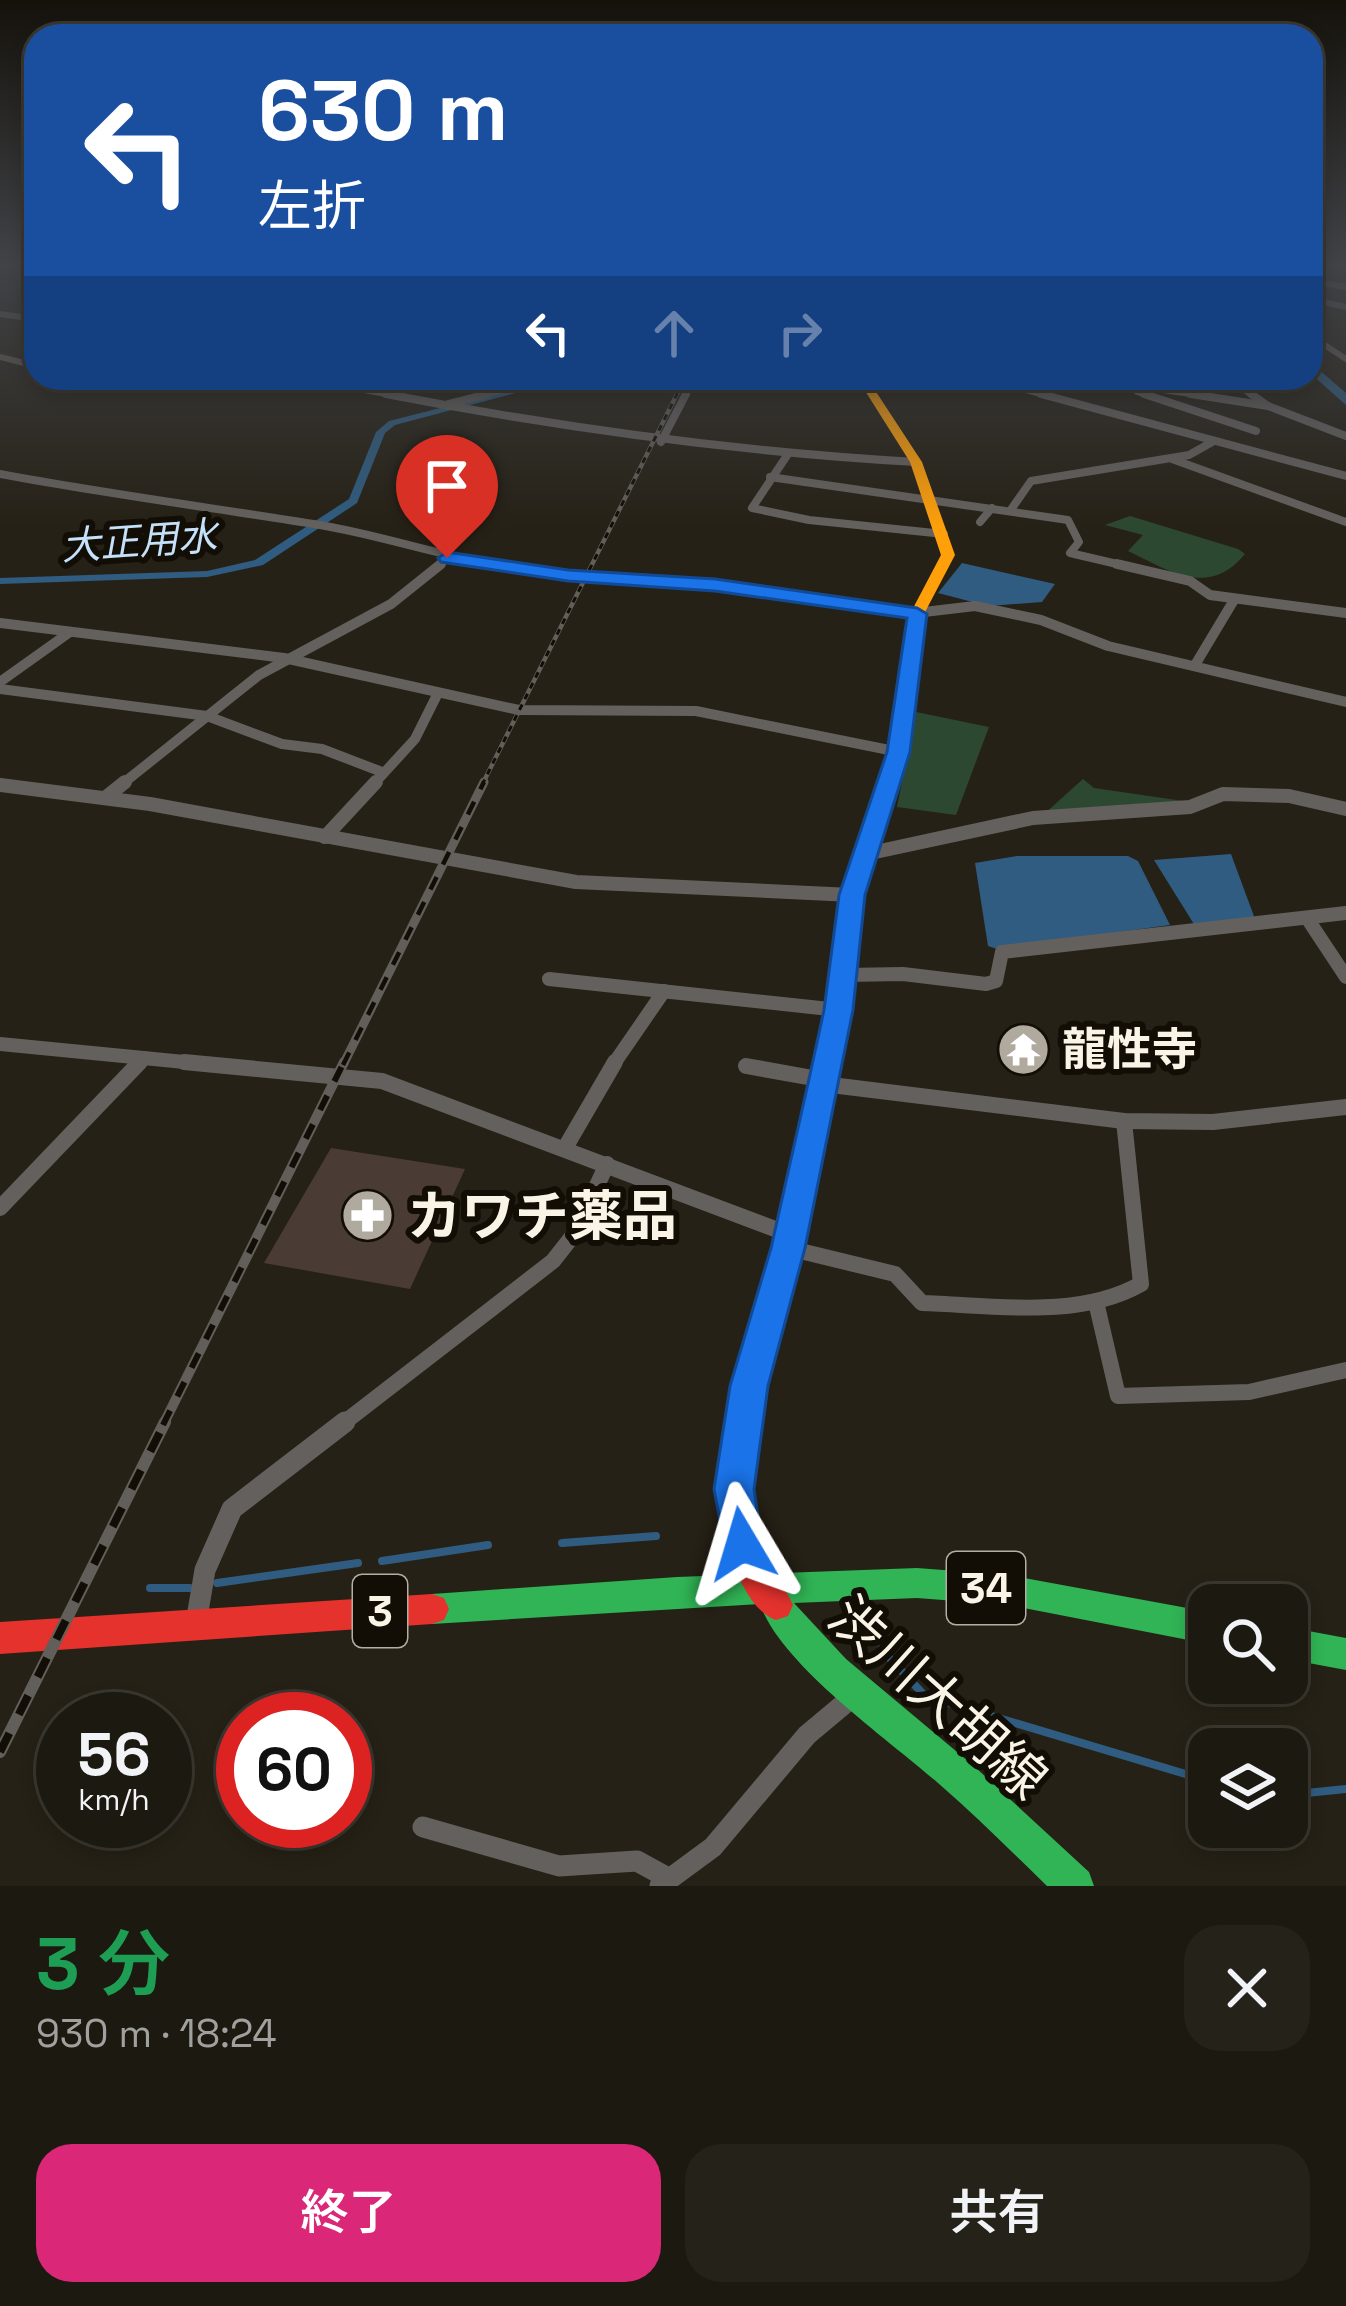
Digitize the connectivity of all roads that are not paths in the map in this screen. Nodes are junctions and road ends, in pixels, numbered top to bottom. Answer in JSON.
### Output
{"nodes":[{"id":1,"x":375,"y":390,"type":"edge"},
{"id":2,"x":509,"y":390,"type":"edge"},
{"id":3,"x":688,"y":390,"type":"edge"},
{"id":4,"x":870,"y":390,"type":"edge"},
{"id":5,"x":1024,"y":390,"type":"edge"},
{"id":6,"x":1138,"y":390,"type":"edge"},
{"id":7,"x":1175,"y":390,"type":"edge"},
{"id":8,"x":1244,"y":390,"type":"edge"},
{"id":9,"x":450,"y":406,"type":"junction"},
{"id":10,"x":1268,"y":406,"type":"junction"},
{"id":11,"x":1346,"y":436,"type":"edge"},
{"id":12,"x":661,"y":442,"type":"junction"},
{"id":13,"x":1216,"y":442,"type":"junction"},
{"id":14,"x":788,"y":454,"type":"junction"},
{"id":15,"x":1167,"y":457,"type":"junction"},
{"id":16,"x":916,"y":462,"type":"junction"},
{"id":17,"x":0,"y":474,"type":"edge"},
{"id":18,"x":1346,"y":476,"type":"edge"},
{"id":19,"x":770,"y":478,"type":"junction"},
{"id":20,"x":929,"y":497,"type":"junction"},
{"id":21,"x":992,"y":508,"type":"junction"},
{"id":22,"x":1010,"y":511,"type":"junction"},
{"id":23,"x":980,"y":522,"type":"dead end"},
{"id":24,"x":1346,"y":522,"type":"edge"},
{"id":25,"x":944,"y":534,"type":"junction"},
{"id":26,"x":447,"y":558,"type":"junction"},
{"id":27,"x":1234,"y":600,"type":"junction"},
{"id":28,"x":1346,"y":613,"type":"edge"},
{"id":29,"x":917,"y":614,"type":"junction"},
{"id":30,"x":0,"y":623,"type":"edge"},
{"id":31,"x":70,"y":632,"type":"junction"},
{"id":32,"x":284,"y":658,"type":"junction"},
{"id":33,"x":1195,"y":665,"type":"junction"},
{"id":34,"x":0,"y":685,"type":"edge"},
{"id":35,"x":437,"y":694,"type":"junction"},
{"id":36,"x":1346,"y":702,"type":"edge"},
{"id":37,"x":207,"y":716,"type":"junction"},
{"id":38,"x":899,"y":752,"type":"junction"},
{"id":39,"x":382,"y":772,"type":"junction"},
{"id":40,"x":0,"y":785,"type":"edge"},
{"id":41,"x":105,"y":798,"type":"junction"},
{"id":42,"x":1346,"y":808,"type":"edge"},
{"id":43,"x":325,"y":837,"type":"junction"},
{"id":44,"x":866,"y":854,"type":"junction"},
{"id":45,"x":852,"y":895,"type":"junction"},
{"id":46,"x":1346,"y":913,"type":"edge"},
{"id":47,"x":1306,"y":918,"type":"junction"},
{"id":48,"x":844,"y":976,"type":"junction"},
{"id":49,"x":1346,"y":977,"type":"edge"},
{"id":50,"x":549,"y":979,"type":"dead end"},
{"id":51,"x":664,"y":991,"type":"junction"},
{"id":52,"x":838,"y":1010,"type":"junction"},
{"id":53,"x":0,"y":1044,"type":"edge"},
{"id":54,"x":144,"y":1058,"type":"junction"},
{"id":55,"x":746,"y":1066,"type":"dead end"},
{"id":56,"x":824,"y":1082,"type":"junction"},
{"id":57,"x":1346,"y":1107,"type":"edge"},
{"id":58,"x":1124,"y":1121,"type":"junction"},
{"id":59,"x":566,"y":1148,"type":"junction"},
{"id":60,"x":607,"y":1164,"type":"junction"},
{"id":61,"x":0,"y":1208,"type":"edge"},
{"id":62,"x":789,"y":1241,"type":"junction"},
{"id":63,"x":1096,"y":1302,"type":"junction"},
{"id":64,"x":1346,"y":1370,"type":"edge"},
{"id":65,"x":760,"y":1588,"type":"junction"},
{"id":66,"x":196,"y":1623,"type":"junction"},
{"id":67,"x":1188,"y":1624,"type":"edge"},
{"id":68,"x":0,"y":1638,"type":"edge"},
{"id":69,"x":1308,"y":1646,"type":"edge"},
{"id":70,"x":1346,"y":1654,"type":"edge"},
{"id":71,"x":856,"y":1694,"type":"junction"},
{"id":72,"x":423,"y":1827,"type":"dead end"},
{"id":73,"x":664,"y":1882,"type":"edge"},
{"id":74,"x":1075,"y":1886,"type":"edge"}],
"edges":[{"from":1,"to":9,"type":"street"},
{"from":2,"to":9,"type":"street"},
{"from":3,"to":12,"type":"street"},
{"from":4,"to":16,"type":"main road"},
{"from":5,"to":13,"type":"street"},
{"from":6,"to":13,"type":"street"},
{"from":7,"to":10,"type":"street"},
{"from":8,"to":10,"type":"street"},
{"from":9,"to":12,"type":"street"},
{"from":10,"to":11,"type":"street"},
{"from":12,"to":14,"type":"street"},
{"from":13,"to":15,"type":"street"},
{"from":13,"to":18,"type":"street"},
{"from":14,"to":16,"type":"street"},
{"from":14,"to":19,"type":"street"},
{"from":15,"to":22,"type":"street"},
{"from":15,"to":24,"type":"street"},
{"from":16,"to":20,"type":"main road"},
{"from":17,"to":26,"type":"street"},
{"from":19,"to":20,"type":"street"},
{"from":19,"to":25,"type":"street"},
{"from":20,"to":21,"type":"street"},
{"from":20,"to":25,"type":"main road"},
{"from":21,"to":22,"type":"street"},
{"from":21,"to":23,"type":"street"},
{"from":22,"to":27,"type":"street"},
{"from":25,"to":29,"type":"main road"},
{"from":26,"to":29,"type":"street"},
{"from":26,"to":32,"type":"street"},
{"from":27,"to":28,"type":"street"},
{"from":27,"to":33,"type":"street"},
{"from":29,"to":33,"type":"street"},
{"from":29,"to":38,"type":"main road"},
{"from":30,"to":31,"type":"street"},
{"from":31,"to":32,"type":"street"},
{"from":31,"to":34,"type":"street"},
{"from":32,"to":35,"type":"street"},
{"from":32,"to":37,"type":"street"},
{"from":33,"to":36,"type":"street"},
{"from":34,"to":37,"type":"street"},
{"from":35,"to":38,"type":"street"},
{"from":35,"to":39,"type":"street"},
{"from":37,"to":39,"type":"street"},
{"from":37,"to":41,"type":"street"},
{"from":38,"to":44,"type":"main road"},
{"from":39,"to":43,"type":"street"},
{"from":40,"to":41,"type":"street"},
{"from":41,"to":43,"type":"street"},
{"from":42,"to":44,"type":"street"},
{"from":43,"to":45,"type":"street"},
{"from":44,"to":45,"type":"main road"},
{"from":45,"to":48,"type":"main road"},
{"from":46,"to":47,"type":"street"},
{"from":47,"to":48,"type":"street"},
{"from":47,"to":49,"type":"street"},
{"from":48,"to":52,"type":"main road"},
{"from":50,"to":51,"type":"street"},
{"from":51,"to":52,"type":"street"},
{"from":51,"to":59,"type":"street"},
{"from":52,"to":56,"type":"main road"},
{"from":53,"to":54,"type":"street"},
{"from":54,"to":59,"type":"street"},
{"from":54,"to":61,"type":"street"},
{"from":55,"to":56,"type":"street"},
{"from":56,"to":58,"type":"street"},
{"from":56,"to":62,"type":"main road"},
{"from":57,"to":58,"type":"street"},
{"from":58,"to":63,"type":"street"},
{"from":59,"to":60,"type":"street"},
{"from":60,"to":62,"type":"street"},
{"from":60,"to":66,"type":"street"},
{"from":62,"to":63,"type":"street"},
{"from":62,"to":65,"type":"main road"},
{"from":63,"to":64,"type":"street"},
{"from":65,"to":66,"type":"main road","number":"3"},
{"from":65,"to":67,"type":"main road","name":"渋川大胡線","number":"34"},
{"from":65,"to":71,"type":"main road","name":"渋川大胡線"},
{"from":66,"to":68,"type":"main road","number":"3"},
{"from":69,"to":70,"type":"main road"},
{"from":71,"to":73,"type":"street"},
{"from":71,"to":74,"type":"main road","name":"渋川大胡線"},
{"from":72,"to":73,"type":"street"}]}
